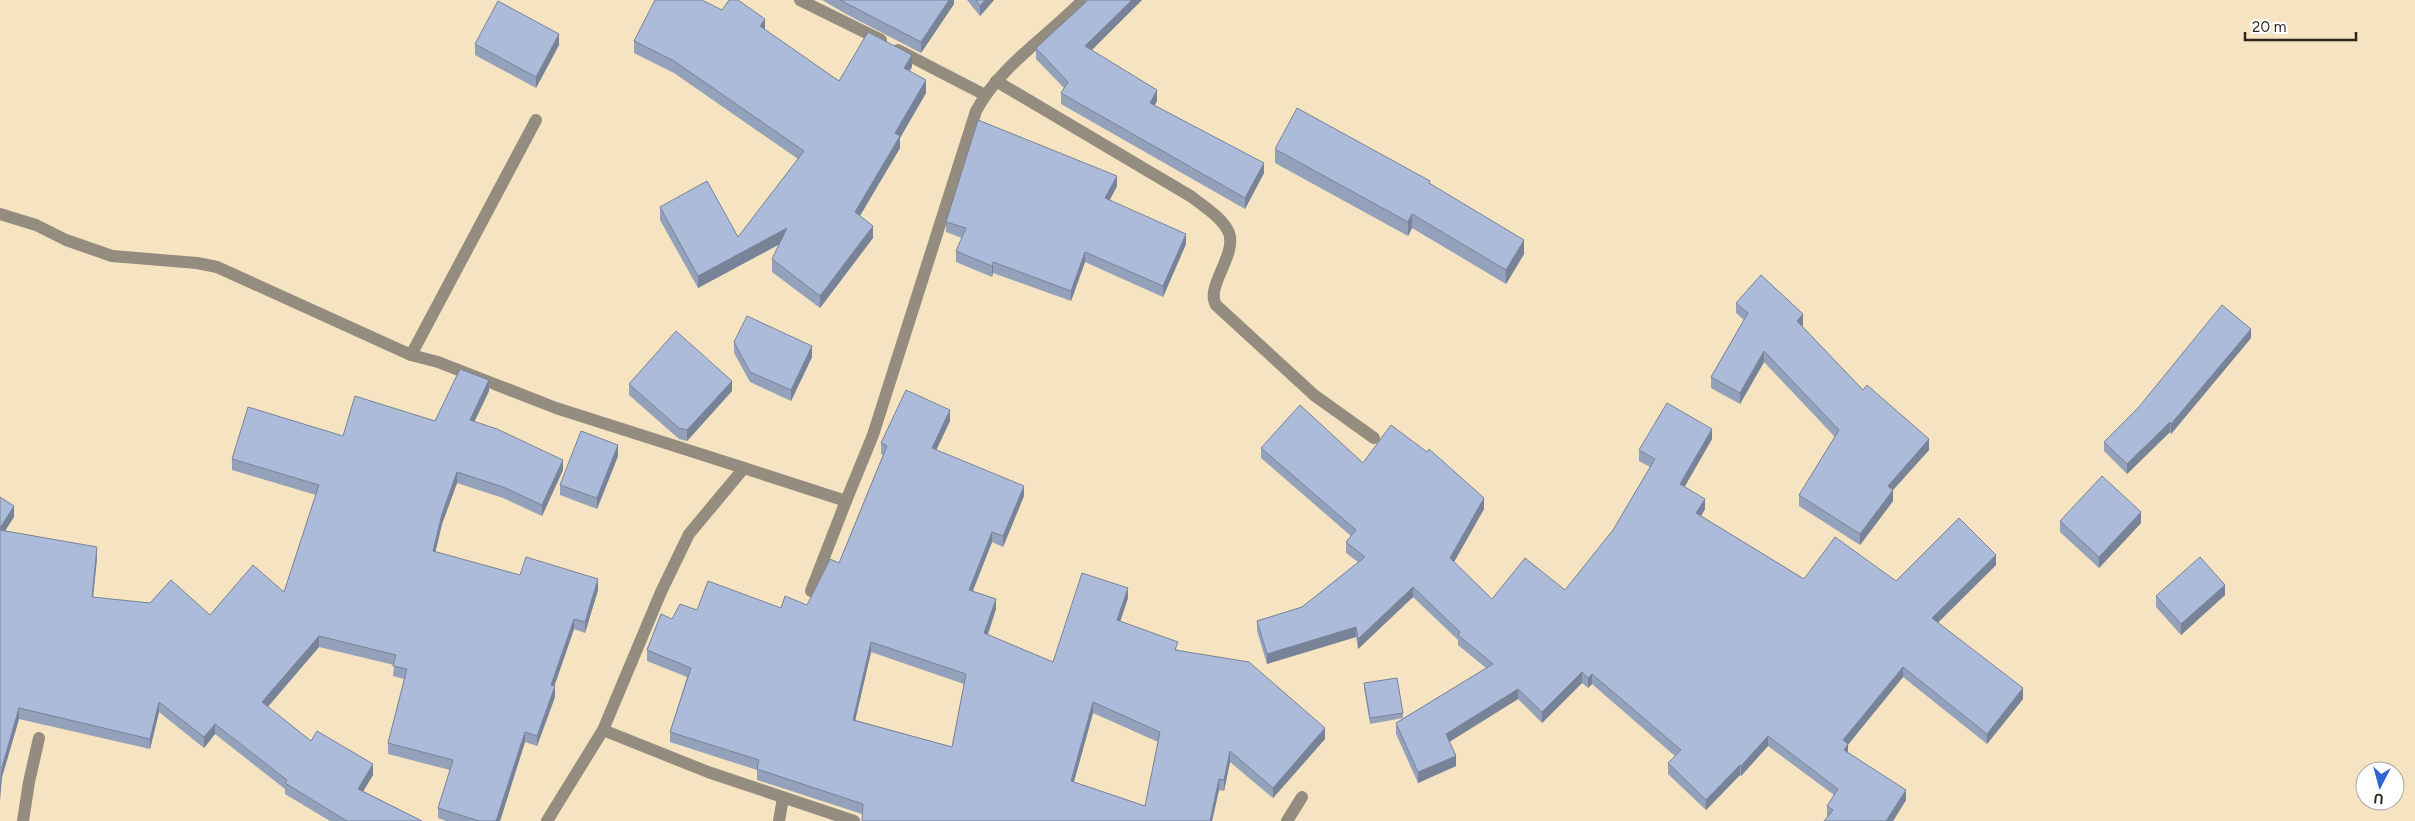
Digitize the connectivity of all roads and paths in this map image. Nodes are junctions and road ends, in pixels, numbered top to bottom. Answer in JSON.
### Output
{"nodes":[{"id":1,"x":800,"y":0,"type":"edge"},
{"id":2,"x":1083,"y":0,"type":"edge"},
{"id":3,"x":996,"y":81,"type":"junction"},
{"id":4,"x":985,"y":95,"type":"junction"},
{"id":5,"x":536,"y":120,"type":"dead end"},
{"id":6,"x":0,"y":214,"type":"edge"},
{"id":7,"x":410,"y":354,"type":"junction"},
{"id":8,"x":1374,"y":438,"type":"dead end"},
{"id":9,"x":744,"y":468,"type":"junction"},
{"id":10,"x":846,"y":501,"type":"junction"},
{"id":11,"x":810,"y":591,"type":"dead end"},
{"id":12,"x":603,"y":730,"type":"junction"},
{"id":13,"x":39,"y":738,"type":"dead end"},
{"id":14,"x":1302,"y":797,"type":"dead end"},
{"id":15,"x":783,"y":798,"type":"junction"},
{"id":16,"x":23,"y":821,"type":"edge"},
{"id":17,"x":547,"y":821,"type":"edge"},
{"id":18,"x":778,"y":821,"type":"edge"},
{"id":19,"x":854,"y":821,"type":"edge"},
{"id":20,"x":1287,"y":821,"type":"edge"}],
"edges":[{"from":1,"to":4,"type":"street"},
{"from":2,"to":3,"type":"street"},
{"from":3,"to":4,"type":"street"},
{"from":3,"to":8,"type":"street"},
{"from":4,"to":10,"type":"street"},
{"from":5,"to":7,"type":"street"},
{"from":6,"to":7,"type":"street"},
{"from":7,"to":9,"type":"street"},
{"from":9,"to":10,"type":"street"},
{"from":9,"to":12,"type":"street"},
{"from":10,"to":11,"type":"street"},
{"from":12,"to":15,"type":"street"},
{"from":12,"to":17,"type":"street"},
{"from":13,"to":16,"type":"street"},
{"from":14,"to":20,"type":"street"},
{"from":15,"to":18,"type":"street"},
{"from":15,"to":19,"type":"street"}]}
